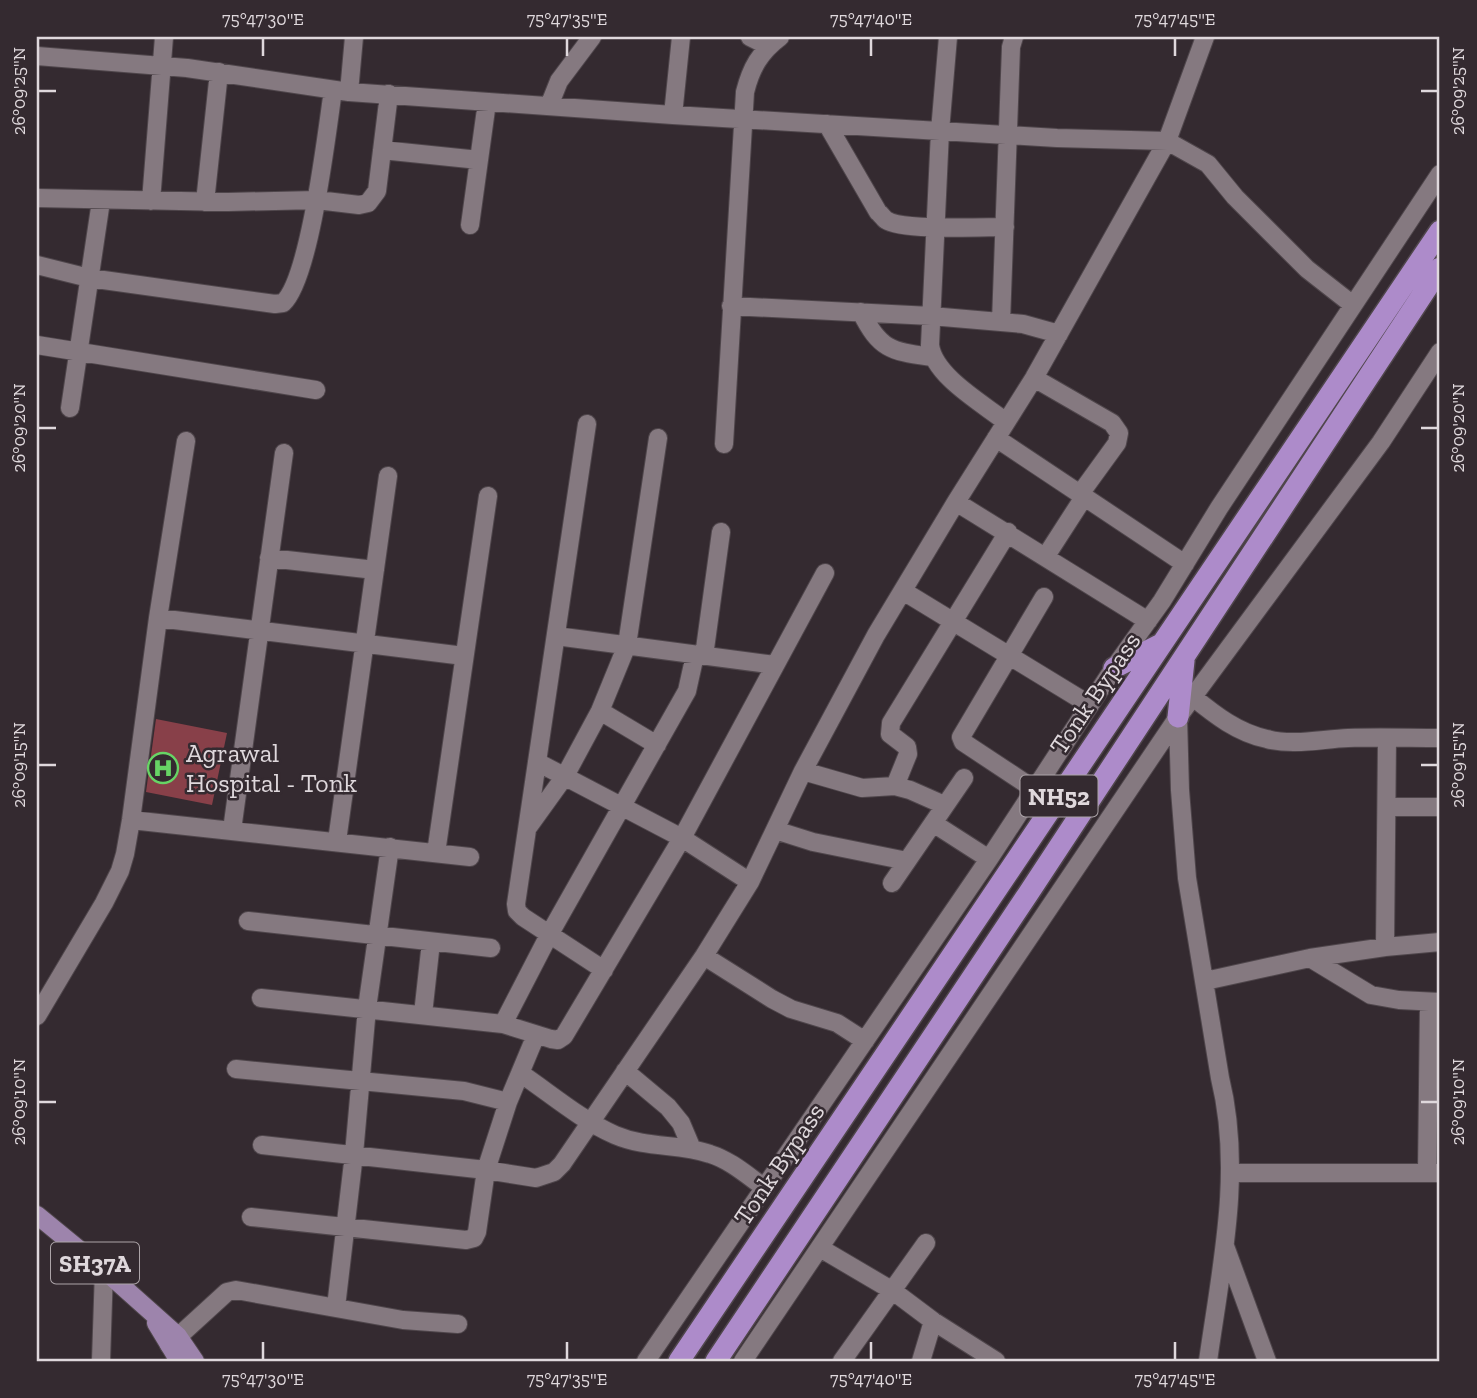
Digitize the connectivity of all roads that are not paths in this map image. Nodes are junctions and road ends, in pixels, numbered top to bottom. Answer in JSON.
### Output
{"nodes":[{"id":1,"x":164,"y":37,"type":"edge"},
{"id":2,"x":354,"y":37,"type":"edge"},
{"id":3,"x":592,"y":37,"type":"edge"},
{"id":4,"x":681,"y":37,"type":"edge"},
{"id":5,"x":750,"y":37,"type":"edge"},
{"id":6,"x":948,"y":37,"type":"edge"},
{"id":7,"x":1014,"y":37,"type":"edge"},
{"id":8,"x":1205,"y":37,"type":"edge"},
{"id":9,"x":774,"y":41,"type":"edge"},
{"id":10,"x":37,"y":56,"type":"edge"},
{"id":11,"x":161,"y":65,"type":"junction"},
{"id":12,"x":219,"y":72,"type":"junction"},
{"id":13,"x":341,"y":91,"type":"junction"},
{"id":14,"x":389,"y":94,"type":"junction"},
{"id":15,"x":487,"y":102,"type":"junction"},
{"id":16,"x":549,"y":106,"type":"junction"},
{"id":17,"x":673,"y":115,"type":"junction"},
{"id":18,"x":744,"y":119,"type":"junction"},
{"id":19,"x":827,"y":124,"type":"junction"},
{"id":20,"x":940,"y":131,"type":"junction"},
{"id":21,"x":1009,"y":135,"type":"junction"},
{"id":22,"x":1167,"y":141,"type":"junction"},
{"id":23,"x":382,"y":150,"type":"junction"},
{"id":24,"x":479,"y":160,"type":"junction"},
{"id":25,"x":1440,"y":174,"type":"edge"},
{"id":26,"x":37,"y":198,"type":"edge"},
{"id":27,"x":317,"y":200,"type":"junction"},
{"id":28,"x":102,"y":201,"type":"junction"},
{"id":29,"x":150,"y":201,"type":"junction"},
{"id":30,"x":205,"y":202,"type":"junction"},
{"id":31,"x":470,"y":225,"type":"dead end"},
{"id":32,"x":936,"y":226,"type":"junction"},
{"id":33,"x":1005,"y":227,"type":"junction"},
{"id":34,"x":1440,"y":231,"type":"edge"},
{"id":35,"x":37,"y":265,"type":"edge"},
{"id":36,"x":1440,"y":268,"type":"edge"},
{"id":37,"x":89,"y":278,"type":"junction"},
{"id":38,"x":1353,"y":305,"type":"junction"},
{"id":39,"x":731,"y":306,"type":"junction"},
{"id":40,"x":861,"y":312,"type":"junction"},
{"id":41,"x":931,"y":316,"type":"junction"},
{"id":42,"x":1000,"y":322,"type":"junction"},
{"id":43,"x":1059,"y":334,"type":"junction"},
{"id":44,"x":37,"y":345,"type":"edge"},
{"id":45,"x":77,"y":351,"type":"junction"},
{"id":46,"x":1440,"y":352,"type":"edge"},
{"id":47,"x":931,"y":357,"type":"junction"},
{"id":48,"x":1034,"y":378,"type":"junction"},
{"id":49,"x":316,"y":390,"type":"dead end"},
{"id":50,"x":70,"y":408,"type":"dead end"},
{"id":51,"x":1006,"y":422,"type":"junction"},
{"id":52,"x":587,"y":424,"type":"dead end"},
{"id":53,"x":658,"y":438,"type":"dead end"},
{"id":54,"x":996,"y":438,"type":"junction"},
{"id":55,"x":186,"y":441,"type":"dead end"},
{"id":56,"x":724,"y":444,"type":"dead end"},
{"id":57,"x":284,"y":453,"type":"dead end"},
{"id":58,"x":388,"y":476,"type":"dead end"},
{"id":59,"x":488,"y":496,"type":"dead end"},
{"id":60,"x":1082,"y":496,"type":"junction"},
{"id":61,"x":956,"y":502,"type":"junction"},
{"id":62,"x":721,"y":532,"type":"dead end"},
{"id":63,"x":1008,"y":532,"type":"junction"},
{"id":64,"x":1046,"y":556,"type":"junction"},
{"id":65,"x":269,"y":558,"type":"junction"},
{"id":66,"x":1185,"y":564,"type":"junction"},
{"id":67,"x":375,"y":570,"type":"junction"},
{"id":68,"x":825,"y":573,"type":"dead end"},
{"id":69,"x":903,"y":591,"type":"junction"},
{"id":70,"x":1044,"y":597,"type":"dead end"},
{"id":71,"x":158,"y":618,"type":"junction"},
{"id":72,"x":1148,"y":621,"type":"junction"},
{"id":73,"x":954,"y":622,"type":"junction"},
{"id":74,"x":258,"y":631,"type":"junction"},
{"id":75,"x":556,"y":636,"type":"junction"},
{"id":76,"x":365,"y":644,"type":"junction"},
{"id":77,"x":1162,"y":644,"type":"junction"},
{"id":78,"x":627,"y":645,"type":"junction"},
{"id":79,"x":699,"y":655,"type":"junction"},
{"id":80,"x":1008,"y":655,"type":"junction"},
{"id":81,"x":464,"y":656,"type":"junction"},
{"id":82,"x":1184,"y":659,"type":"junction"},
{"id":83,"x":775,"y":665,"type":"junction"},
{"id":84,"x":1114,"y":668,"type":"junction"},
{"id":85,"x":1193,"y":697,"type":"junction"},
{"id":86,"x":1090,"y":705,"type":"junction"},
{"id":87,"x":600,"y":711,"type":"junction"},
{"id":88,"x":1178,"y":717,"type":"junction"},
{"id":89,"x":1387,"y":738,"type":"junction"},
{"id":90,"x":1440,"y":738,"type":"edge"},
{"id":91,"x":657,"y":746,"type":"junction"},
{"id":92,"x":537,"y":762,"type":"junction"},
{"id":93,"x":803,"y":771,"type":"junction"},
{"id":94,"x":565,"y":776,"type":"junction"},
{"id":95,"x":964,"y":778,"type":"dead end"},
{"id":96,"x":895,"y":786,"type":"junction"},
{"id":97,"x":1034,"y":789,"type":"junction"},
{"id":98,"x":944,"y":806,"type":"junction"},
{"id":99,"x":623,"y":807,"type":"junction"},
{"id":100,"x":1387,"y":807,"type":"junction"},
{"id":101,"x":1440,"y":807,"type":"edge"},
{"id":102,"x":131,"y":820,"type":"junction"},
{"id":103,"x":933,"y":823,"type":"junction"},
{"id":104,"x":528,"y":826,"type":"junction"},
{"id":105,"x":232,"y":830,"type":"junction"},
{"id":106,"x":775,"y":830,"type":"junction"},
{"id":107,"x":682,"y":838,"type":"junction"},
{"id":108,"x":337,"y":841,"type":"junction"},
{"id":109,"x":390,"y":847,"type":"junction"},
{"id":110,"x":436,"y":853,"type":"junction"},
{"id":111,"x":470,"y":857,"type":"dead end"},
{"id":112,"x":989,"y":859,"type":"junction"},
{"id":113,"x":907,"y":861,"type":"junction"},
{"id":114,"x":750,"y":882,"type":"junction"},
{"id":115,"x":892,"y":883,"type":"dead end"},
{"id":116,"x":248,"y":921,"type":"dead end"},
{"id":117,"x":549,"y":935,"type":"junction"},
{"id":118,"x":377,"y":937,"type":"junction"},
{"id":119,"x":431,"y":942,"type":"junction"},
{"id":120,"x":1440,"y":942,"type":"edge"},
{"id":121,"x":1385,"y":947,"type":"junction"},
{"id":122,"x":491,"y":948,"type":"dead end"},
{"id":123,"x":704,"y":956,"type":"junction"},
{"id":124,"x":1310,"y":958,"type":"junction"},
{"id":125,"x":604,"y":970,"type":"junction"},
{"id":126,"x":1205,"y":981,"type":"junction"},
{"id":127,"x":261,"y":998,"type":"dead end"},
{"id":128,"x":1435,"y":1002,"type":"edge"},
{"id":129,"x":367,"y":1008,"type":"junction"},
{"id":130,"x":423,"y":1014,"type":"junction"},
{"id":131,"x":37,"y":1016,"type":"edge"},
{"id":132,"x":503,"y":1024,"type":"junction"},
{"id":133,"x":536,"y":1035,"type":"junction"},
{"id":134,"x":865,"y":1041,"type":"junction"},
{"id":135,"x":236,"y":1069,"type":"dead end"},
{"id":136,"x":625,"y":1071,"type":"junction"},
{"id":137,"x":520,"y":1073,"type":"junction"},
{"id":138,"x":1434,"y":1078,"type":"edge"},
{"id":139,"x":361,"y":1080,"type":"junction"},
{"id":140,"x":508,"y":1102,"type":"junction"},
{"id":141,"x":591,"y":1122,"type":"junction"},
{"id":142,"x":262,"y":1145,"type":"dead end"},
{"id":143,"x":692,"y":1149,"type":"junction"},
{"id":144,"x":355,"y":1154,"type":"junction"},
{"id":145,"x":486,"y":1170,"type":"junction"},
{"id":146,"x":1231,"y":1173,"type":"junction"},
{"id":147,"x":1433,"y":1173,"type":"edge"},
{"id":148,"x":765,"y":1188,"type":"junction"},
{"id":149,"x":37,"y":1215,"type":"edge"},
{"id":150,"x":251,"y":1217,"type":"dead end"},
{"id":151,"x":346,"y":1227,"type":"junction"},
{"id":152,"x":1224,"y":1242,"type":"junction"},
{"id":153,"x":926,"y":1243,"type":"dead end"},
{"id":154,"x":820,"y":1248,"type":"junction"},
{"id":155,"x":104,"y":1270,"type":"junction"},
{"id":156,"x":892,"y":1291,"type":"junction"},
{"id":157,"x":336,"y":1307,"type":"junction"},
{"id":158,"x":933,"y":1321,"type":"junction"},
{"id":159,"x":458,"y":1324,"type":"dead end"},
{"id":160,"x":173,"y":1341,"type":"junction"},
{"id":161,"x":101,"y":1361,"type":"edge"},
{"id":162,"x":179,"y":1361,"type":"edge"},
{"id":163,"x":195,"y":1361,"type":"edge"},
{"id":164,"x":646,"y":1361,"type":"edge"},
{"id":165,"x":678,"y":1361,"type":"edge"},
{"id":166,"x":716,"y":1361,"type":"edge"},
{"id":167,"x":743,"y":1361,"type":"edge"},
{"id":168,"x":842,"y":1361,"type":"edge"},
{"id":169,"x":921,"y":1361,"type":"edge"},
{"id":170,"x":995,"y":1361,"type":"edge"},
{"id":171,"x":1208,"y":1361,"type":"edge"},
{"id":172,"x":1267,"y":1361,"type":"edge"}],
"edges":[{"from":1,"to":11,"type":"street"},
{"from":2,"to":13,"type":"street"},
{"from":3,"to":16,"type":"street"},
{"from":4,"to":17,"type":"street"},
{"from":5,"to":9,"type":"street"},
{"from":6,"to":20,"type":"street"},
{"from":7,"to":21,"type":"street"},
{"from":8,"to":22,"type":"street"},
{"from":9,"to":18,"type":"street"},
{"from":10,"to":11,"type":"street"},
{"from":11,"to":12,"type":"street"},
{"from":11,"to":29,"type":"street"},
{"from":12,"to":13,"type":"street"},
{"from":12,"to":30,"type":"street"},
{"from":13,"to":14,"type":"street"},
{"from":13,"to":27,"type":"street"},
{"from":14,"to":15,"type":"street"},
{"from":14,"to":23,"type":"street"},
{"from":15,"to":16,"type":"street"},
{"from":15,"to":24,"type":"street"},
{"from":16,"to":17,"type":"street"},
{"from":17,"to":18,"type":"street"},
{"from":18,"to":19,"type":"street"},
{"from":18,"to":39,"type":"street"},
{"from":19,"to":20,"type":"street"},
{"from":19,"to":32,"type":"street"},
{"from":20,"to":21,"type":"street"},
{"from":20,"to":32,"type":"street"},
{"from":21,"to":22,"type":"street"},
{"from":21,"to":33,"type":"street"},
{"from":22,"to":38,"type":"street"},
{"from":22,"to":43,"type":"street"},
{"from":23,"to":24,"type":"street"},
{"from":23,"to":27,"type":"street"},
{"from":24,"to":31,"type":"street"},
{"from":25,"to":38,"type":"street"},
{"from":26,"to":28,"type":"street"},
{"from":27,"to":30,"type":"street"},
{"from":27,"to":37,"type":"street"},
{"from":28,"to":29,"type":"street"},
{"from":28,"to":37,"type":"street"},
{"from":29,"to":30,"type":"street"},
{"from":32,"to":33,"type":"street"},
{"from":32,"to":41,"type":"street"},
{"from":33,"to":42,"type":"street"},
{"from":34,"to":77,"type":"highway","name":"Tonk Bypass","number":"NH52"},
{"from":35,"to":37,"type":"street"},
{"from":36,"to":82,"type":"highway","number":"NH52"},
{"from":37,"to":45,"type":"street"},
{"from":38,"to":66,"type":"street"},
{"from":39,"to":40,"type":"street"},
{"from":39,"to":56,"type":"street"},
{"from":40,"to":41,"type":"street"},
{"from":40,"to":47,"type":"street"},
{"from":41,"to":42,"type":"street"},
{"from":41,"to":47,"type":"street"},
{"from":42,"to":43,"type":"street"},
{"from":43,"to":48,"type":"street"},
{"from":44,"to":45,"type":"street"},
{"from":45,"to":49,"type":"street"},
{"from":45,"to":50,"type":"street"},
{"from":46,"to":85,"type":"street"},
{"from":47,"to":51,"type":"street"},
{"from":48,"to":51,"type":"street"},
{"from":48,"to":60,"type":"street"},
{"from":51,"to":54,"type":"street"},
{"from":52,"to":75,"type":"street"},
{"from":53,"to":78,"type":"street"},
{"from":54,"to":60,"type":"street"},
{"from":54,"to":61,"type":"street"},
{"from":55,"to":71,"type":"street"},
{"from":57,"to":65,"type":"street"},
{"from":58,"to":67,"type":"street"},
{"from":59,"to":81,"type":"street"},
{"from":60,"to":64,"type":"street"},
{"from":60,"to":66,"type":"street"},
{"from":61,"to":63,"type":"street"},
{"from":61,"to":69,"type":"street"},
{"from":62,"to":79,"type":"street"},
{"from":63,"to":64,"type":"street"},
{"from":63,"to":73,"type":"street"},
{"from":64,"to":72,"type":"street"},
{"from":65,"to":67,"type":"street"},
{"from":65,"to":74,"type":"street"},
{"from":66,"to":72,"type":"street"},
{"from":67,"to":76,"type":"street"},
{"from":68,"to":83,"type":"street"},
{"from":69,"to":73,"type":"street"},
{"from":69,"to":93,"type":"street"},
{"from":70,"to":80,"type":"street"},
{"from":71,"to":74,"type":"street"},
{"from":71,"to":102,"type":"street"},
{"from":72,"to":84,"type":"street"},
{"from":73,"to":80,"type":"street"},
{"from":73,"to":96,"type":"street"},
{"from":74,"to":76,"type":"street"},
{"from":74,"to":105,"type":"street"},
{"from":75,"to":78,"type":"street"},
{"from":75,"to":92,"type":"street"},
{"from":76,"to":81,"type":"street"},
{"from":76,"to":108,"type":"street"},
{"from":77,"to":84,"type":"highway"},
{"from":77,"to":165,"type":"highway","name":"Tonk Bypass","number":"NH52"},
{"from":78,"to":79,"type":"street"},
{"from":78,"to":87,"type":"street"},
{"from":79,"to":83,"type":"street"},
{"from":79,"to":91,"type":"street"},
{"from":80,"to":86,"type":"street"},
{"from":80,"to":97,"type":"street"},
{"from":81,"to":110,"type":"street"},
{"from":82,"to":88,"type":"highway"},
{"from":82,"to":166,"type":"highway","number":"NH52"},
{"from":83,"to":107,"type":"street"},
{"from":84,"to":86,"type":"street"},
{"from":85,"to":88,"type":"street"},
{"from":85,"to":89,"type":"street"},
{"from":86,"to":97,"type":"street"},
{"from":87,"to":91,"type":"street"},
{"from":87,"to":94,"type":"street"},
{"from":88,"to":126,"type":"street"},
{"from":88,"to":154,"type":"street"},
{"from":89,"to":90,"type":"street"},
{"from":89,"to":100,"type":"street"},
{"from":91,"to":99,"type":"street"},
{"from":92,"to":94,"type":"street"},
{"from":92,"to":104,"type":"street"},
{"from":93,"to":96,"type":"street"},
{"from":93,"to":106,"type":"street"},
{"from":94,"to":99,"type":"street"},
{"from":94,"to":104,"type":"street"},
{"from":95,"to":98,"type":"street"},
{"from":96,"to":98,"type":"street"},
{"from":97,"to":112,"type":"street"},
{"from":98,"to":103,"type":"street"},
{"from":99,"to":107,"type":"street"},
{"from":99,"to":117,"type":"street"},
{"from":100,"to":101,"type":"street"},
{"from":100,"to":121,"type":"street"},
{"from":102,"to":105,"type":"street"},
{"from":102,"to":131,"type":"street"},
{"from":103,"to":112,"type":"street"},
{"from":103,"to":113,"type":"street"},
{"from":104,"to":117,"type":"street"},
{"from":105,"to":108,"type":"street"},
{"from":106,"to":113,"type":"street"},
{"from":106,"to":114,"type":"street"},
{"from":107,"to":114,"type":"street"},
{"from":107,"to":125,"type":"street"},
{"from":108,"to":109,"type":"street"},
{"from":109,"to":110,"type":"street"},
{"from":109,"to":118,"type":"street"},
{"from":110,"to":111,"type":"street"},
{"from":112,"to":134,"type":"street"},
{"from":113,"to":115,"type":"street"},
{"from":114,"to":123,"type":"street"},
{"from":116,"to":118,"type":"street"},
{"from":117,"to":125,"type":"street"},
{"from":117,"to":132,"type":"street"},
{"from":118,"to":119,"type":"street"},
{"from":118,"to":129,"type":"street"},
{"from":119,"to":122,"type":"street"},
{"from":119,"to":130,"type":"street"},
{"from":120,"to":121,"type":"street"},
{"from":121,"to":124,"type":"street"},
{"from":123,"to":134,"type":"street"},
{"from":123,"to":136,"type":"street"},
{"from":124,"to":126,"type":"street"},
{"from":124,"to":128,"type":"street"},
{"from":125,"to":133,"type":"street"},
{"from":126,"to":146,"type":"street"},
{"from":127,"to":129,"type":"street"},
{"from":128,"to":138,"type":"street"},
{"from":129,"to":130,"type":"street"},
{"from":129,"to":139,"type":"street"},
{"from":130,"to":132,"type":"street"},
{"from":132,"to":133,"type":"street"},
{"from":133,"to":137,"type":"street"},
{"from":134,"to":148,"type":"street"},
{"from":135,"to":139,"type":"street"},
{"from":136,"to":141,"type":"street"},
{"from":136,"to":143,"type":"street"},
{"from":137,"to":140,"type":"street"},
{"from":137,"to":141,"type":"street"},
{"from":138,"to":147,"type":"street"},
{"from":139,"to":140,"type":"street"},
{"from":139,"to":144,"type":"street"},
{"from":140,"to":145,"type":"street"},
{"from":141,"to":143,"type":"street"},
{"from":141,"to":145,"type":"street"},
{"from":142,"to":144,"type":"street"},
{"from":143,"to":148,"type":"street"},
{"from":144,"to":145,"type":"street"},
{"from":144,"to":151,"type":"street"},
{"from":145,"to":151,"type":"street"},
{"from":146,"to":147,"type":"street"},
{"from":146,"to":152,"type":"street"},
{"from":148,"to":164,"type":"street"},
{"from":149,"to":155,"type":"main road","number":"SH37A"},
{"from":150,"to":151,"type":"street"},
{"from":151,"to":157,"type":"street"},
{"from":152,"to":171,"type":"street"},
{"from":152,"to":172,"type":"street"},
{"from":153,"to":156,"type":"street"},
{"from":154,"to":156,"type":"street"},
{"from":154,"to":167,"type":"street"},
{"from":155,"to":160,"type":"main road","number":"SH37A"},
{"from":155,"to":161,"type":"street"},
{"from":156,"to":158,"type":"street"},
{"from":156,"to":168,"type":"street"},
{"from":157,"to":159,"type":"street"},
{"from":157,"to":160,"type":"street"},
{"from":158,"to":169,"type":"street"},
{"from":158,"to":170,"type":"street"},
{"from":160,"to":162,"type":"main road","number":"SH37A"},
{"from":160,"to":163,"type":"main road","number":"SH37A"}]}
